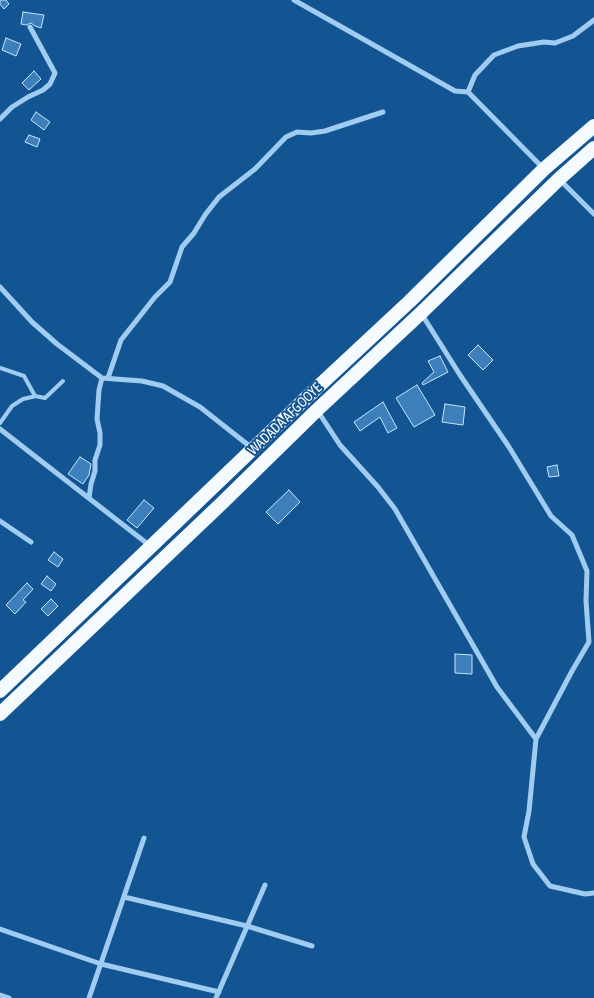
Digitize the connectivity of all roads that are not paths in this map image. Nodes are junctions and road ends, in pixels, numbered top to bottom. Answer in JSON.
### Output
{"nodes":[{"id":1,"x":294,"y":0,"type":"edge"},
{"id":2,"x":594,"y":20,"type":"edge"},
{"id":3,"x":30,"y":27,"type":"dead end"},
{"id":4,"x":468,"y":92,"type":"junction"},
{"id":5,"x":382,"y":112,"type":"dead end"},
{"id":6,"x":0,"y":119,"type":"edge"},
{"id":7,"x":594,"y":126,"type":"edge"},
{"id":8,"x":594,"y":148,"type":"edge"},
{"id":9,"x":544,"y":170,"type":"junction"},
{"id":10,"x":559,"y":179,"type":"junction"},
{"id":11,"x":594,"y":214,"type":"edge"},
{"id":12,"x":0,"y":287,"type":"edge"},
{"id":13,"x":421,"y":313,"type":"junction"},
{"id":14,"x":0,"y":368,"type":"edge"},
{"id":15,"x":105,"y":378,"type":"junction"},
{"id":16,"x":63,"y":380,"type":"dead end"},
{"id":17,"x":36,"y":396,"type":"junction"},
{"id":18,"x":317,"y":410,"type":"junction"},
{"id":19,"x":0,"y":424,"type":"edge"},
{"id":20,"x":0,"y":428,"type":"edge"},
{"id":21,"x":253,"y":448,"type":"junction"},
{"id":22,"x":89,"y":498,"type":"junction"},
{"id":23,"x":0,"y":521,"type":"edge"},
{"id":24,"x":31,"y":542,"type":"dead end"},
{"id":25,"x":152,"y":547,"type":"junction"},
{"id":26,"x":586,"y":571,"type":"junction"},
{"id":27,"x":594,"y":571,"type":"edge"},
{"id":28,"x":0,"y":691,"type":"edge"},
{"id":29,"x":0,"y":714,"type":"edge"},
{"id":30,"x":536,"y":739,"type":"junction"},
{"id":31,"x":144,"y":838,"type":"dead end"},
{"id":32,"x":265,"y":885,"type":"dead end"},
{"id":33,"x":594,"y":893,"type":"edge"},
{"id":34,"x":124,"y":897,"type":"junction"},
{"id":35,"x":247,"y":926,"type":"junction"},
{"id":36,"x":0,"y":929,"type":"edge"},
{"id":37,"x":312,"y":946,"type":"dead end"},
{"id":38,"x":101,"y":964,"type":"junction"},
{"id":39,"x":219,"y":992,"type":"junction"},
{"id":40,"x":0,"y":995,"type":"edge"},
{"id":41,"x":9,"y":998,"type":"edge"},
{"id":42,"x":89,"y":998,"type":"edge"},
{"id":43,"x":216,"y":998,"type":"edge"}],
"edges":[{"from":1,"to":4,"type":"street"},
{"from":2,"to":4,"type":"street"},
{"from":3,"to":6,"type":"street"},
{"from":4,"to":9,"type":"street"},
{"from":5,"to":15,"type":"street"},
{"from":7,"to":9,"type":"highway","name":"WADADA AFGOOYE"},
{"from":8,"to":10,"type":"highway","name":"WADADA AFGOOYE"},
{"from":9,"to":21,"type":"highway","name":"WADADA AFGOOYE"},
{"from":10,"to":11,"type":"street"},
{"from":10,"to":13,"type":"highway","name":"WADADA AFGOOYE"},
{"from":12,"to":15,"type":"street"},
{"from":13,"to":18,"type":"highway","name":"WADADA AFGOOYE"},
{"from":13,"to":26,"type":"street"},
{"from":14,"to":17,"type":"lane"},
{"from":15,"to":21,"type":"street"},
{"from":15,"to":22,"type":"street"},
{"from":16,"to":17,"type":"lane"},
{"from":17,"to":19,"type":"lane"},
{"from":18,"to":29,"type":"highway","name":"WADADA AFGOOYE"},
{"from":18,"to":30,"type":"street"},
{"from":20,"to":22,"type":"street"},
{"from":21,"to":25,"type":"highway","name":"WADADA AFGOOYE"},
{"from":22,"to":25,"type":"street"},
{"from":23,"to":24,"type":"street"},
{"from":25,"to":28,"type":"highway","name":"WADADA AFGOOYE"},
{"from":26,"to":27,"type":"street"},
{"from":26,"to":30,"type":"street"},
{"from":30,"to":33,"type":"street"},
{"from":31,"to":34,"type":"street"},
{"from":32,"to":35,"type":"street"},
{"from":34,"to":35,"type":"street"},
{"from":34,"to":38,"type":"street"},
{"from":35,"to":37,"type":"street"},
{"from":35,"to":39,"type":"street"},
{"from":36,"to":38,"type":"street"},
{"from":38,"to":39,"type":"street"},
{"from":38,"to":42,"type":"street"},
{"from":39,"to":43,"type":"street"},
{"from":40,"to":41,"type":"street"}]}
